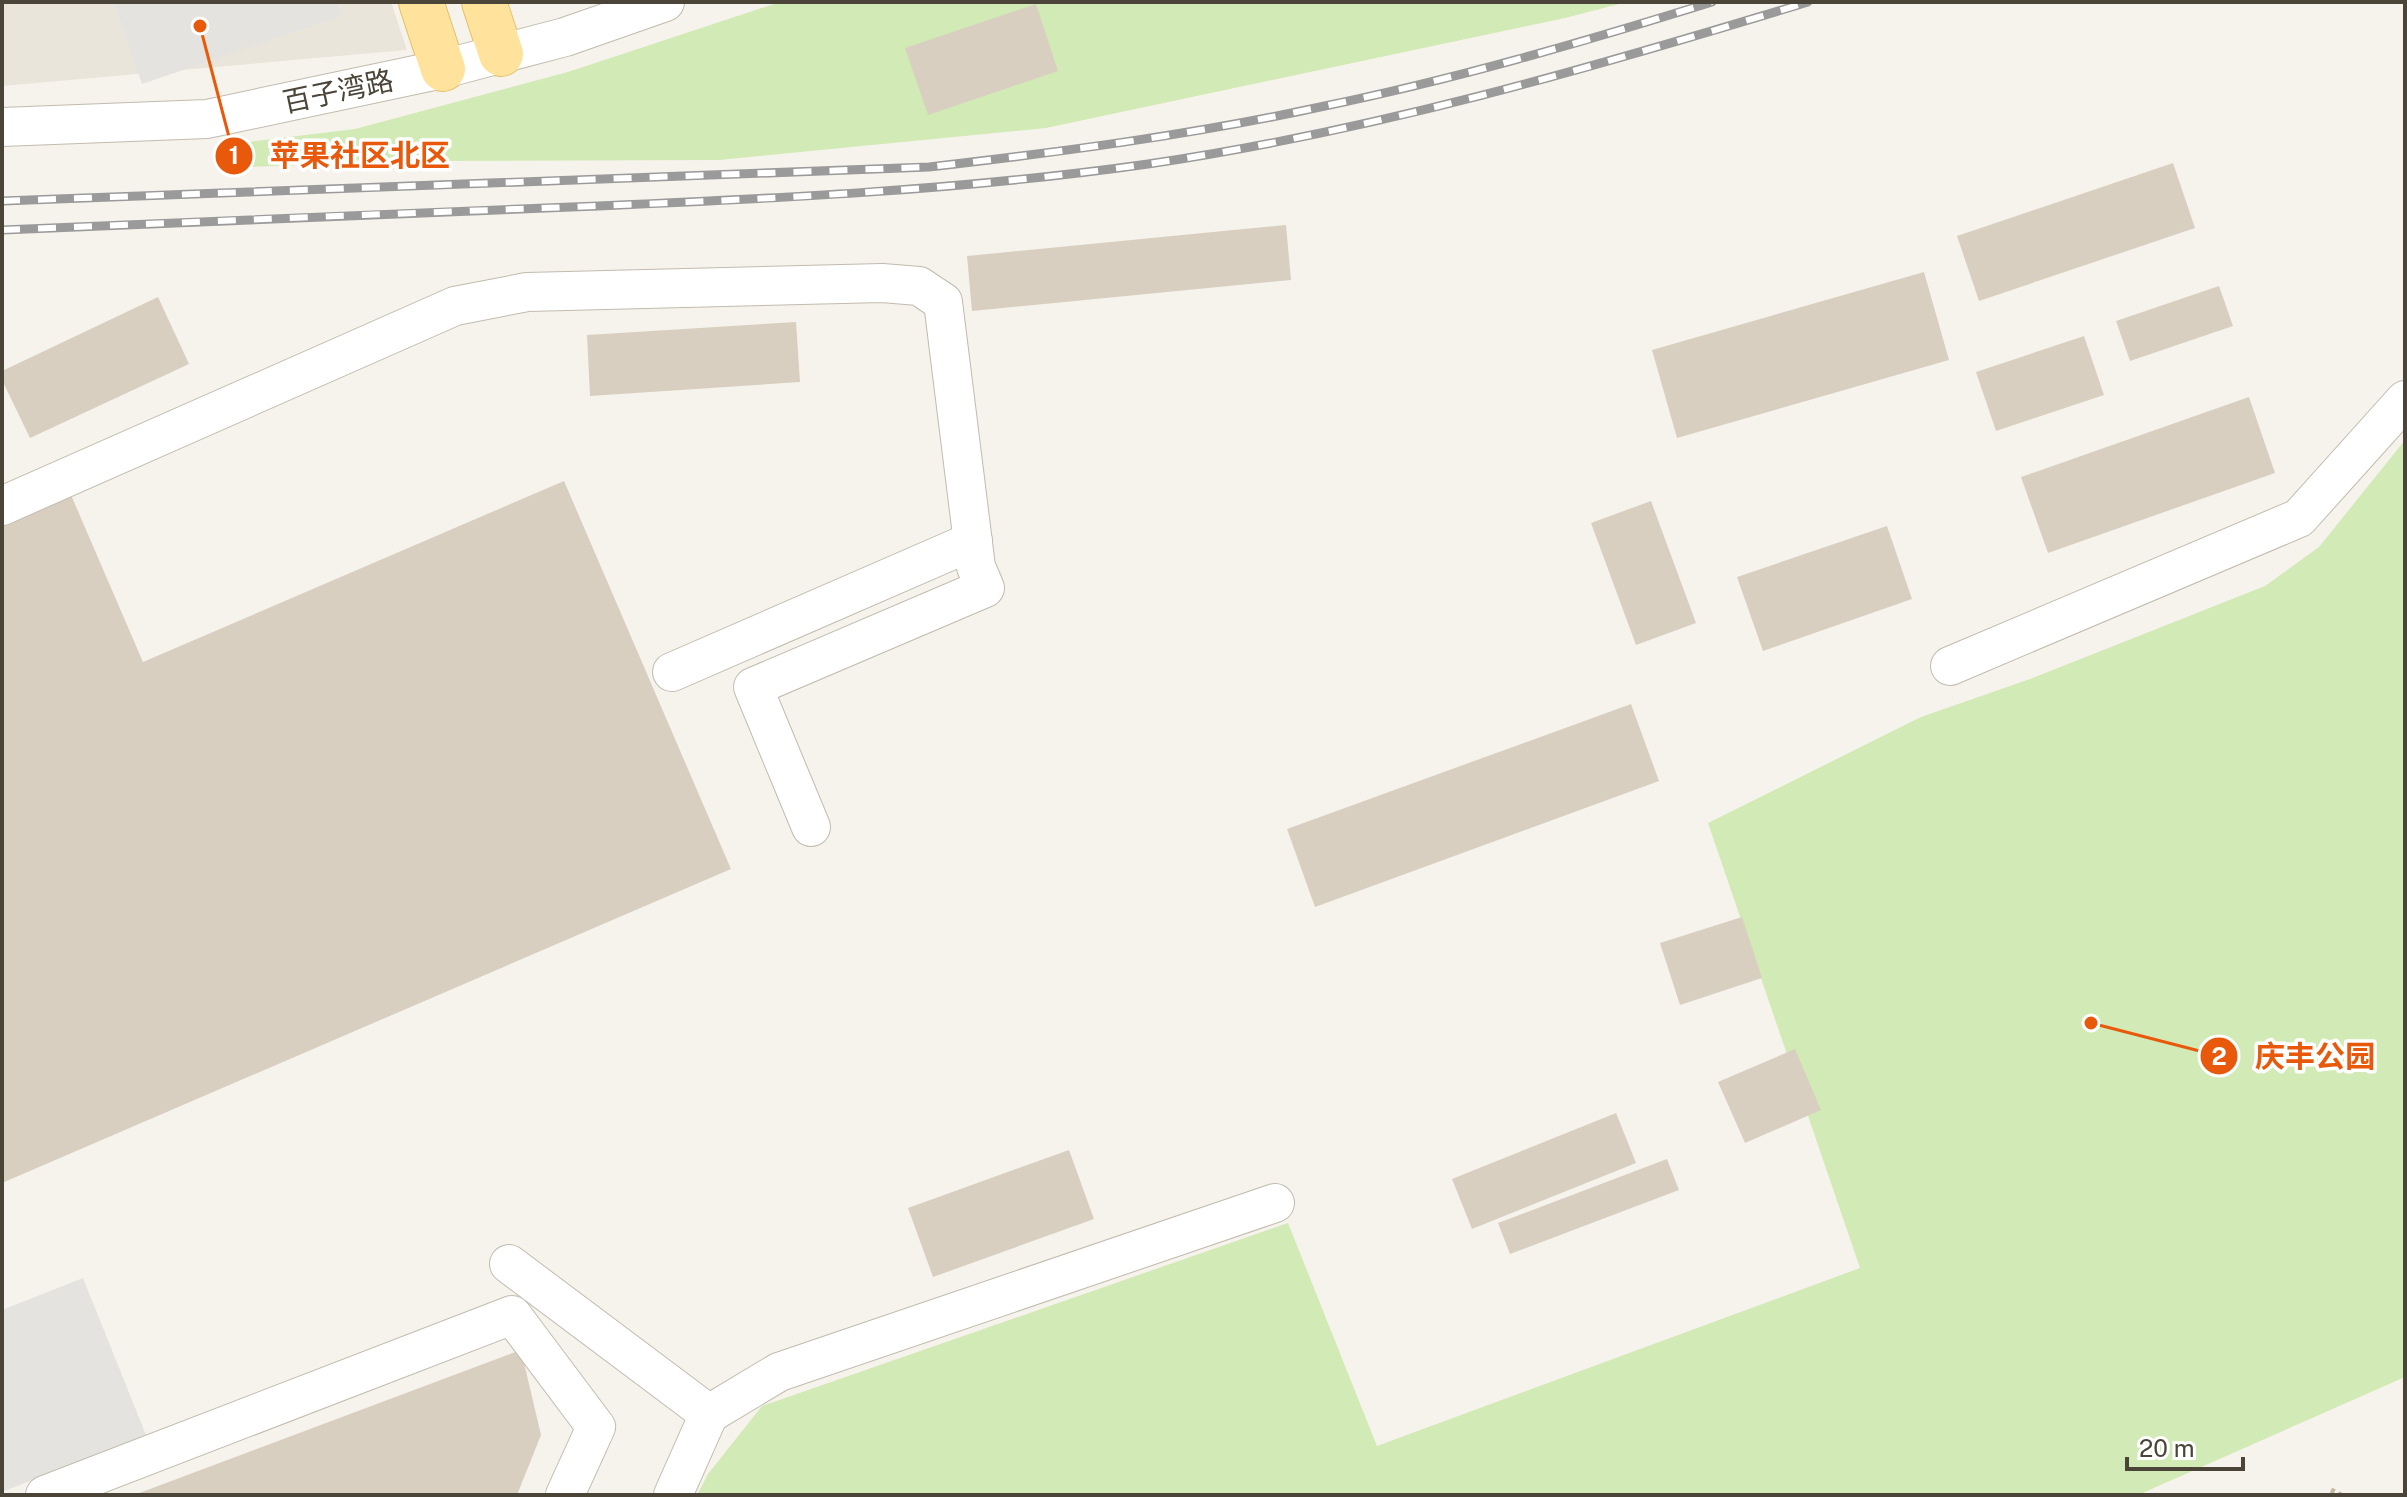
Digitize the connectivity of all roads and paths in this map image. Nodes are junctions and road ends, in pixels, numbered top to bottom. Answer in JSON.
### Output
{"nodes":[{"id":1,"x":421,"y":2,"type":"edge"},
{"id":2,"x":484,"y":2,"type":"edge"},
{"id":3,"x":665,"y":2,"type":"edge"},
{"id":4,"x":501,"y":54,"type":"junction"},
{"id":5,"x":443,"y":69,"type":"junction"},
{"id":6,"x":2,"y":127,"type":"edge"},
{"id":7,"x":2405,"y":400,"type":"edge"},
{"id":8,"x":2,"y":506,"type":"edge"},
{"id":9,"x":973,"y":541,"type":"junction"},
{"id":10,"x":1950,"y":666,"type":"dead end"},
{"id":11,"x":672,"y":672,"type":"dead end"},
{"id":12,"x":811,"y":827,"type":"dead end"},
{"id":13,"x":1275,"y":1203,"type":"dead end"},
{"id":14,"x":509,"y":1264,"type":"dead end"},
{"id":15,"x":594,"y":1327,"type":"junction"},
{"id":16,"x":550,"y":1366,"type":"junction"},
{"id":17,"x":709,"y":1414,"type":"junction"},
{"id":18,"x":2331,"y":1490,"type":"dead end"},
{"id":19,"x":45,"y":1495,"type":"edge"},
{"id":20,"x":565,"y":1495,"type":"edge"},
{"id":21,"x":673,"y":1495,"type":"edge"},
{"id":22,"x":2341,"y":1495,"type":"edge"}],
"edges":[{"from":1,"to":5,"type":"main road"},
{"from":2,"to":4,"type":"main road"},
{"from":3,"to":4,"type":"street","name":"百子湾路"},
{"from":4,"to":5,"type":"street","name":"百子湾路"},
{"from":5,"to":6,"type":"street","name":"百子湾路"},
{"from":7,"to":10,"type":"street"},
{"from":8,"to":9,"type":"street"},
{"from":9,"to":11,"type":"street"},
{"from":9,"to":12,"type":"street"},
{"from":13,"to":17,"type":"street"},
{"from":14,"to":15,"type":"street"},
{"from":15,"to":16,"type":"street"},
{"from":15,"to":17,"type":"street"},
{"from":16,"to":19,"type":"street"},
{"from":16,"to":20,"type":"street"},
{"from":17,"to":21,"type":"street"},
{"from":18,"to":22,"type":"path"}]}
